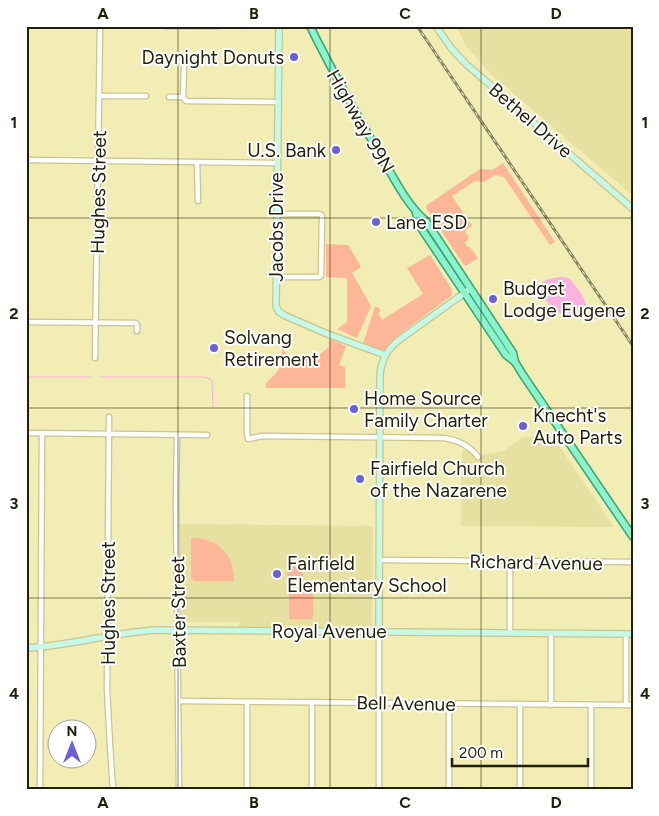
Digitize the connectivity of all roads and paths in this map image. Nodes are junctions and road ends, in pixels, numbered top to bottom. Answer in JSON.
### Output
{"nodes":[{"id":1,"x":100,"y":26,"type":"edge"},
{"id":2,"x":164,"y":26,"type":"edge"},
{"id":3,"x":215,"y":26,"type":"edge"},
{"id":4,"x":279,"y":26,"type":"edge"},
{"id":5,"x":310,"y":26,"type":"edge"},
{"id":6,"x":436,"y":26,"type":"edge"},
{"id":7,"x":184,"y":66,"type":"dead end"},
{"id":8,"x":99,"y":96,"type":"junction"},
{"id":9,"x":146,"y":96,"type":"dead end"},
{"id":10,"x":169,"y":98,"type":"dead end"},
{"id":11,"x":183,"y":98,"type":"junction"},
{"id":12,"x":278,"y":102,"type":"junction"},
{"id":13,"x":26,"y":160,"type":"edge"},
{"id":14,"x":98,"y":161,"type":"junction"},
{"id":15,"x":197,"y":162,"type":"junction"},
{"id":16,"x":277,"y":163,"type":"junction"},
{"id":17,"x":198,"y":201,"type":"dead end"},
{"id":18,"x":633,"y":209,"type":"edge"},
{"id":19,"x":416,"y":213,"type":"junction"},
{"id":20,"x":276,"y":214,"type":"junction"},
{"id":21,"x":276,"y":277,"type":"junction"},
{"id":22,"x":470,"y":289,"type":"junction"},
{"id":23,"x":464,"y":294,"type":"junction"},
{"id":24,"x":26,"y":322,"type":"edge"},
{"id":25,"x":95,"y":323,"type":"junction"},
{"id":26,"x":137,"y":330,"type":"dead end"},
{"id":27,"x":385,"y":356,"type":"junction"},
{"id":28,"x":95,"y":358,"type":"dead end"},
{"id":29,"x":515,"y":362,"type":"junction"},
{"id":30,"x":247,"y":396,"type":"dead end"},
{"id":31,"x":109,"y":417,"type":"dead end"},
{"id":32,"x":26,"y":433,"type":"edge"},
{"id":33,"x":42,"y":433,"type":"junction"},
{"id":34,"x":109,"y":434,"type":"junction"},
{"id":35,"x":177,"y":435,"type":"junction"},
{"id":36,"x":207,"y":435,"type":"dead end"},
{"id":37,"x":380,"y":437,"type":"junction"},
{"id":38,"x":478,"y":457,"type":"dead end"},
{"id":39,"x":633,"y":537,"type":"edge"},
{"id":40,"x":379,"y":560,"type":"junction"},
{"id":41,"x":510,"y":562,"type":"junction"},
{"id":42,"x":633,"y":562,"type":"edge"},
{"id":43,"x":178,"y":630,"type":"junction"},
{"id":44,"x":379,"y":631,"type":"junction"},
{"id":45,"x":510,"y":633,"type":"junction"},
{"id":46,"x":551,"y":633,"type":"junction"},
{"id":47,"x":630,"y":634,"type":"edge"},
{"id":48,"x":108,"y":636,"type":"junction"},
{"id":49,"x":40,"y":647,"type":"junction"},
{"id":50,"x":26,"y":648,"type":"edge"},
{"id":51,"x":179,"y":701,"type":"junction"},
{"id":52,"x":247,"y":702,"type":"junction"},
{"id":53,"x":312,"y":702,"type":"junction"},
{"id":54,"x":379,"y":702,"type":"junction"},
{"id":55,"x":449,"y":704,"type":"junction"},
{"id":56,"x":520,"y":704,"type":"junction"},
{"id":57,"x":626,"y":704,"type":"junction"},
{"id":58,"x":551,"y":705,"type":"junction"},
{"id":59,"x":591,"y":705,"type":"junction"},
{"id":60,"x":633,"y":705,"type":"edge"},
{"id":61,"x":40,"y":790,"type":"edge"},
{"id":62,"x":113,"y":790,"type":"edge"},
{"id":63,"x":179,"y":790,"type":"edge"},
{"id":64,"x":247,"y":790,"type":"edge"},
{"id":65,"x":312,"y":790,"type":"edge"},
{"id":66,"x":379,"y":790,"type":"edge"},
{"id":67,"x":449,"y":790,"type":"edge"},
{"id":68,"x":520,"y":790,"type":"edge"},
{"id":69,"x":591,"y":790,"type":"edge"}],
"edges":[{"from":1,"to":8,"type":"street","name":"Hughes Street"},
{"from":2,"to":3,"type":"street"},
{"from":4,"to":12,"type":"street","name":"Jacobs Drive"},
{"from":5,"to":19,"type":"main road","name":"Highway 99N"},
{"from":6,"to":18,"type":"street","name":"Bethel Drive"},
{"from":7,"to":11,"type":"street"},
{"from":8,"to":9,"type":"street"},
{"from":8,"to":14,"type":"street","name":"Hughes Street"},
{"from":10,"to":11,"type":"street"},
{"from":11,"to":12,"type":"street"},
{"from":12,"to":16,"type":"street","name":"Jacobs Drive"},
{"from":13,"to":14,"type":"street"},
{"from":14,"to":15,"type":"street"},
{"from":14,"to":25,"type":"street","name":"Hughes Street"},
{"from":15,"to":16,"type":"street"},
{"from":15,"to":17,"type":"street"},
{"from":16,"to":20,"type":"street","name":"Jacobs Drive"},
{"from":19,"to":22,"type":"main road","name":"Highway 99N"},
{"from":19,"to":23,"type":"main road","name":"Highway 99N"},
{"from":20,"to":21,"type":"street","name":"Jacobs Drive"},
{"from":20,"to":21,"type":"street"},
{"from":21,"to":27,"type":"street","name":"Jacobs Drive"},
{"from":22,"to":23,"type":"street"},
{"from":22,"to":29,"type":"main road","name":"Highway 99N"},
{"from":23,"to":27,"type":"street"},
{"from":23,"to":29,"type":"main road","name":"Highway 99N"},
{"from":24,"to":25,"type":"street"},
{"from":25,"to":26,"type":"street"},
{"from":25,"to":28,"type":"street","name":"Hughes Street"},
{"from":27,"to":37,"type":"street"},
{"from":29,"to":39,"type":"main road","name":"Highway 99N"},
{"from":30,"to":37,"type":"street"},
{"from":31,"to":34,"type":"street","name":"Hughes Street"},
{"from":32,"to":33,"type":"street"},
{"from":33,"to":34,"type":"street"},
{"from":33,"to":49,"type":"street"},
{"from":34,"to":35,"type":"street"},
{"from":34,"to":48,"type":"street","name":"Hughes Street"},
{"from":35,"to":36,"type":"street"},
{"from":35,"to":43,"type":"street","name":"Baxter Street"},
{"from":37,"to":38,"type":"street"},
{"from":37,"to":40,"type":"street"},
{"from":40,"to":41,"type":"street","name":"Richard Avenue"},
{"from":40,"to":44,"type":"street"},
{"from":41,"to":42,"type":"street","name":"Richard Avenue"},
{"from":41,"to":45,"type":"street"},
{"from":43,"to":44,"type":"street","name":"Royal Avenue"},
{"from":43,"to":48,"type":"street","name":"Royal Avenue"},
{"from":43,"to":51,"type":"street","name":"Baxter Street"},
{"from":44,"to":45,"type":"street","name":"Royal Avenue"},
{"from":44,"to":54,"type":"street"},
{"from":45,"to":46,"type":"street","name":"Royal Avenue"},
{"from":46,"to":47,"type":"street","name":"Royal Avenue"},
{"from":46,"to":58,"type":"street"},
{"from":47,"to":57,"type":"street"},
{"from":48,"to":49,"type":"street","name":"Royal Avenue"},
{"from":48,"to":62,"type":"street","name":"Hughes Street"},
{"from":49,"to":50,"type":"street","name":"Royal Avenue"},
{"from":49,"to":61,"type":"street"},
{"from":51,"to":52,"type":"street","name":"Bell Avenue"},
{"from":51,"to":63,"type":"street","name":"Baxter Street"},
{"from":52,"to":53,"type":"street","name":"Bell Avenue"},
{"from":52,"to":64,"type":"street"},
{"from":53,"to":54,"type":"street","name":"Bell Avenue"},
{"from":53,"to":65,"type":"street"},
{"from":54,"to":55,"type":"street","name":"Bell Avenue"},
{"from":54,"to":66,"type":"street"},
{"from":55,"to":56,"type":"street","name":"Bell Avenue"},
{"from":55,"to":67,"type":"street"},
{"from":56,"to":58,"type":"street","name":"Bell Avenue"},
{"from":56,"to":68,"type":"street"},
{"from":57,"to":59,"type":"street","name":"Bell Avenue"},
{"from":57,"to":60,"type":"street","name":"Bell Avenue"},
{"from":58,"to":59,"type":"street","name":"Bell Avenue"},
{"from":59,"to":69,"type":"street"}]}
